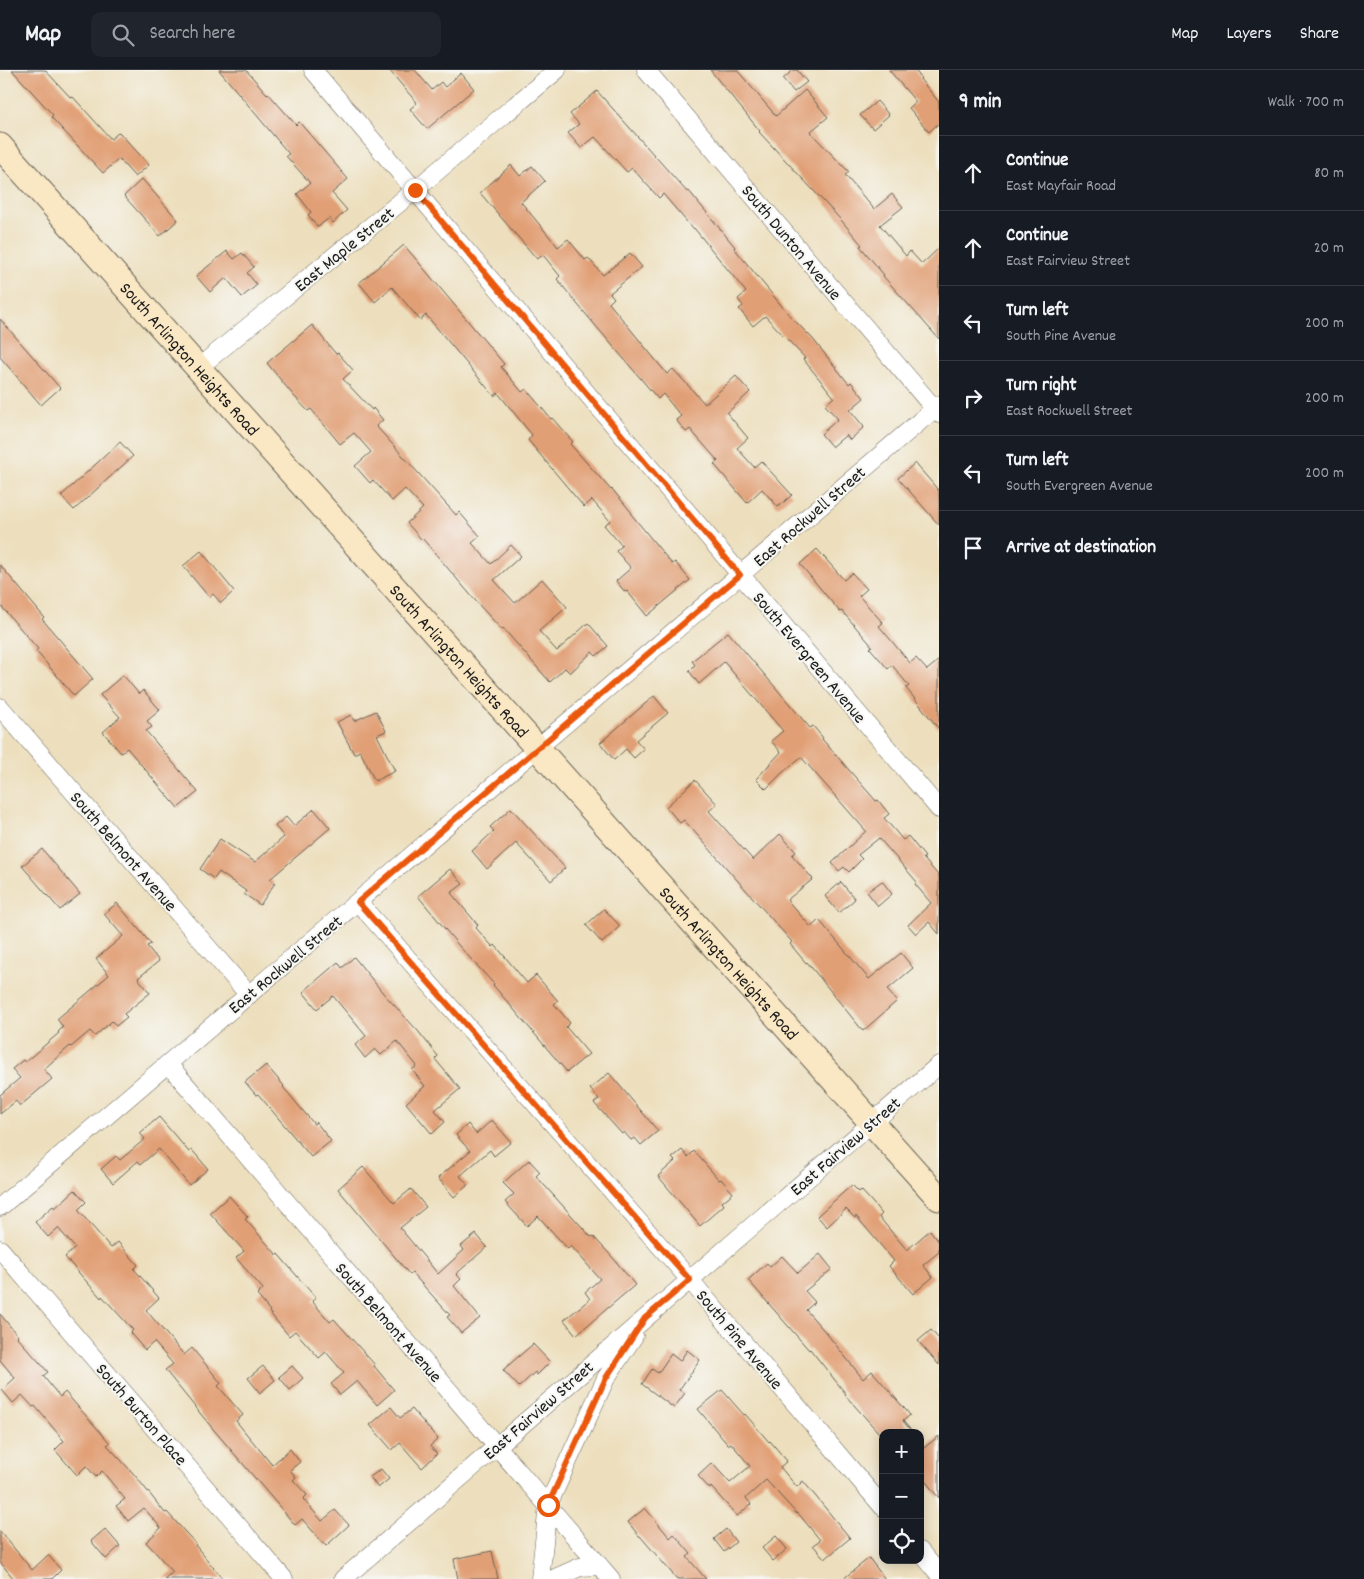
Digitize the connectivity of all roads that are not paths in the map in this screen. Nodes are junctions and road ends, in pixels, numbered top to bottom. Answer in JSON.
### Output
{"nodes":[{"id":1,"x":312,"y":70,"type":"edge"},
{"id":2,"x":557,"y":70,"type":"edge"},
{"id":3,"x":646,"y":70,"type":"edge"},
{"id":4,"x":0,"y":146,"type":"edge"},
{"id":5,"x":415,"y":190,"type":"junction"},
{"id":6,"x":198,"y":368,"type":"junction"},
{"id":7,"x":937,"y":409,"type":"edge"},
{"id":8,"x":740,"y":575,"type":"junction"},
{"id":9,"x":0,"y":707,"type":"edge"},
{"id":10,"x":538,"y":748,"type":"junction"},
{"id":11,"x":939,"y":809,"type":"edge"},
{"id":12,"x":358,"y":902,"type":"junction"},
{"id":13,"x":249,"y":995,"type":"junction"},
{"id":14,"x":168,"y":1064,"type":"junction"},
{"id":15,"x":939,"y":1065,"type":"edge"},
{"id":16,"x":872,"y":1123,"type":"junction"},
{"id":17,"x":939,"y":1198,"type":"edge"},
{"id":18,"x":0,"y":1207,"type":"edge"},
{"id":19,"x":0,"y":1249,"type":"edge"},
{"id":20,"x":690,"y":1280,"type":"junction"},
{"id":21,"x":645,"y":1318,"type":"junction"},
{"id":22,"x":496,"y":1446,"type":"junction"},
{"id":23,"x":879,"y":1502,"type":"edge"},
{"id":24,"x":548,"y":1505,"type":"junction"},
{"id":25,"x":924,"y":1556,"type":"edge"},
{"id":26,"x":600,"y":1566,"type":"junction"},
{"id":27,"x":939,"y":1574,"type":"edge"},
{"id":28,"x":284,"y":1579,"type":"edge"},
{"id":29,"x":342,"y":1579,"type":"edge"},
{"id":30,"x":540,"y":1579,"type":"edge"},
{"id":31,"x":553,"y":1579,"type":"edge"},
{"id":32,"x":611,"y":1579,"type":"edge"}],
"edges":[{"from":1,"to":5,"type":"street","name":"South Evergreen Avenue"},
{"from":2,"to":5,"type":"street","name":"East Maple Street"},
{"from":3,"to":7,"type":"street","name":"South Dunton Avenue"},
{"from":4,"to":6,"type":"main road","name":"South Arlington Heights Road"},
{"from":5,"to":6,"type":"street","name":"East Maple Street"},
{"from":5,"to":8,"type":"street","name":"South Evergreen Avenue"},
{"from":6,"to":10,"type":"main road","name":"South Arlington Heights Road"},
{"from":7,"to":8,"type":"street","name":"East Rockwell Street"},
{"from":8,"to":10,"type":"street","name":"East Rockwell Street"},
{"from":8,"to":11,"type":"street","name":"South Evergreen Avenue"},
{"from":9,"to":13,"type":"street","name":"South Belmont Avenue"},
{"from":10,"to":12,"type":"street","name":"East Rockwell Street"},
{"from":10,"to":16,"type":"main road","name":"South Arlington Heights Road"},
{"from":12,"to":13,"type":"street","name":"East Rockwell Street"},
{"from":12,"to":20,"type":"street","name":"South Pine Avenue"},
{"from":13,"to":14,"type":"street","name":"East Rockwell Street"},
{"from":14,"to":18,"type":"street","name":"East Rockwell Street"},
{"from":14,"to":22,"type":"street","name":"South Belmont Avenue"},
{"from":15,"to":16,"type":"street","name":"East Fairview Street"},
{"from":16,"to":17,"type":"main road","name":"South Arlington Heights Road"},
{"from":16,"to":20,"type":"street","name":"East Fairview Street"},
{"from":19,"to":28,"type":"street","name":"South Burton Place"},
{"from":20,"to":21,"type":"street","name":"East Fairview Street"},
{"from":20,"to":23,"type":"street","name":"South Pine Avenue"},
{"from":21,"to":22,"type":"street","name":"East Fairview Street"},
{"from":21,"to":24,"type":"street"},
{"from":22,"to":24,"type":"street","name":"South Belmont Avenue"},
{"from":22,"to":29,"type":"street","name":"East Fairview Street"},
{"from":24,"to":26,"type":"street","name":"South Belmont Avenue"},
{"from":24,"to":30,"type":"street"},
{"from":25,"to":27,"type":"street"},
{"from":26,"to":31,"type":"street"},
{"from":26,"to":32,"type":"street","name":"South Belmont Avenue"}]}
